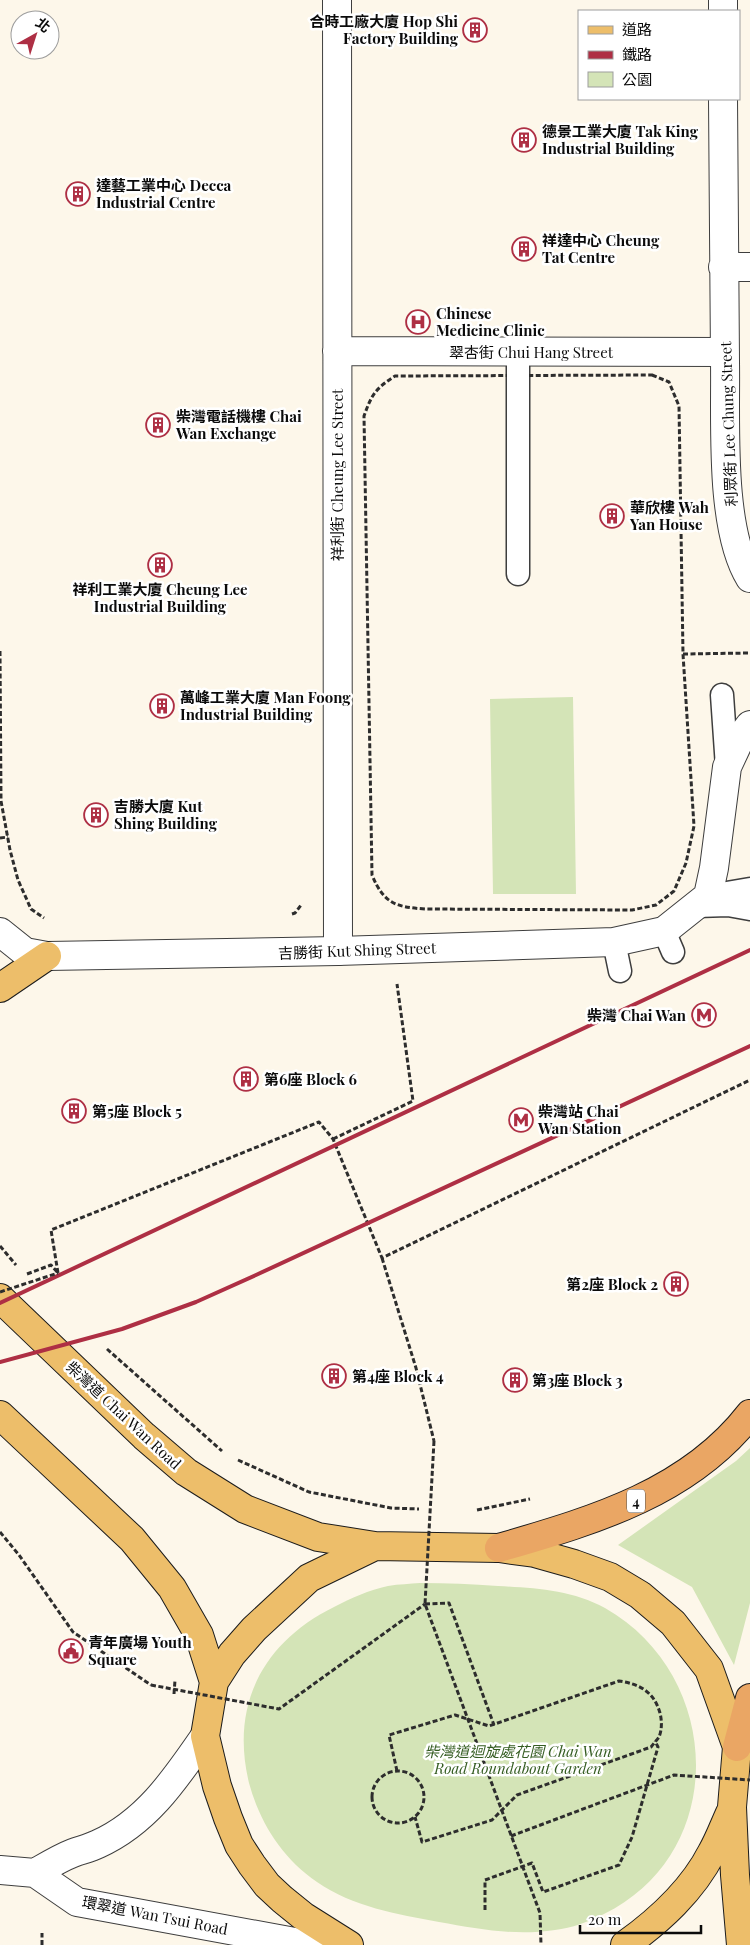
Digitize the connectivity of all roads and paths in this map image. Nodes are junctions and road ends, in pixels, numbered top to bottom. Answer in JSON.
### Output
{"nodes":[{"id":1,"x":337,"y":0,"type":"edge"},
{"id":2,"x":723,"y":100,"type":"edge"},
{"id":3,"x":723,"y":267,"type":"junction"},
{"id":4,"x":750,"y":267,"type":"edge"},
{"id":5,"x":337,"y":351,"type":"junction"},
{"id":6,"x":725,"y":352,"type":"junction"},
{"id":7,"x":518,"y":364,"type":"junction"},
{"id":8,"x":518,"y":574,"type":"dead end"},
{"id":9,"x":750,"y":578,"type":"edge"},
{"id":10,"x":0,"y":650,"type":"edge"},
{"id":11,"x":750,"y":653,"type":"edge"},
{"id":12,"x":684,"y":654,"type":"junction"},
{"id":13,"x":722,"y":695,"type":"dead end"},
{"id":14,"x":750,"y":725,"type":"edge"},
{"id":15,"x":727,"y":767,"type":"junction"},
{"id":16,"x":8,"y":837,"type":"junction"},
{"id":17,"x":0,"y":838,"type":"edge"},
{"id":18,"x":750,"y":888,"type":"edge"},
{"id":19,"x":303,"y":899,"type":"dead end"},
{"id":20,"x":703,"y":901,"type":"junction"},
{"id":21,"x":750,"y":909,"type":"edge"},
{"id":22,"x":289,"y":915,"type":"dead end"},
{"id":23,"x":45,"y":918,"type":"dead end"},
{"id":24,"x":0,"y":932,"type":"edge"},
{"id":25,"x":614,"y":942,"type":"junction"},
{"id":26,"x":338,"y":951,"type":"junction"},
{"id":27,"x":47,"y":956,"type":"junction"},
{"id":28,"x":620,"y":971,"type":"dead end"},
{"id":29,"x":397,"y":987,"type":"dead end"},
{"id":30,"x":0,"y":988,"type":"edge"},
{"id":31,"x":750,"y":1080,"type":"edge"},
{"id":32,"x":333,"y":1139,"type":"junction"},
{"id":33,"x":0,"y":1246,"type":"edge"},
{"id":34,"x":382,"y":1258,"type":"junction"},
{"id":35,"x":58,"y":1273,"type":"junction"},
{"id":36,"x":26,"y":1275,"type":"junction"},
{"id":37,"x":38,"y":1287,"type":"dead end"},
{"id":38,"x":0,"y":1292,"type":"edge"},
{"id":39,"x":0,"y":1298,"type":"edge"},
{"id":40,"x":105,"y":1347,"type":"dead end"},
{"id":41,"x":750,"y":1414,"type":"edge"},
{"id":42,"x":0,"y":1415,"type":"edge"},
{"id":43,"x":534,"y":1499,"type":"dead end"},
{"id":44,"x":419,"y":1509,"type":"dead end"},
{"id":45,"x":429,"y":1509,"type":"dead end"},
{"id":46,"x":438,"y":1509,"type":"dead end"},
{"id":47,"x":467,"y":1510,"type":"dead end"},
{"id":48,"x":0,"y":1532,"type":"edge"},
{"id":49,"x":375,"y":1546,"type":"junction"},
{"id":50,"x":499,"y":1548,"type":"junction"},
{"id":51,"x":425,"y":1604,"type":"junction"},
{"id":52,"x":214,"y":1682,"type":"junction"},
{"id":53,"x":750,"y":1698,"type":"edge"},
{"id":54,"x":494,"y":1725,"type":"junction"},
{"id":55,"x":206,"y":1736,"type":"junction"},
{"id":56,"x":655,"y":1741,"type":"junction"},
{"id":57,"x":737,"y":1747,"type":"junction"},
{"id":58,"x":397,"y":1771,"type":"junction"},
{"id":59,"x":750,"y":1780,"type":"edge"},
{"id":60,"x":732,"y":1807,"type":"junction"},
{"id":61,"x":415,"y":1818,"type":"junction"},
{"id":62,"x":511,"y":1836,"type":"junction"},
{"id":63,"x":0,"y":1870,"type":"edge"},
{"id":64,"x":35,"y":1873,"type":"junction"},
{"id":65,"x":485,"y":1910,"type":"dead end"},
{"id":66,"x":42,"y":1933,"type":"dead end"},
{"id":67,"x":42,"y":1945,"type":"edge"},
{"id":68,"x":311,"y":1945,"type":"edge"},
{"id":69,"x":348,"y":1945,"type":"edge"},
{"id":70,"x":541,"y":1945,"type":"edge"},
{"id":71,"x":625,"y":1945,"type":"edge"},
{"id":72,"x":740,"y":1945,"type":"edge"}],
"edges":[{"from":1,"to":5,"type":"street","name":"祥利街 Cheung Lee Street"},
{"from":2,"to":3,"type":"street","name":"利眾街 Lee Chung Street"},
{"from":3,"to":4,"type":"street"},
{"from":3,"to":6,"type":"street","name":"利眾街 Lee Chung Street"},
{"from":5,"to":7,"type":"street","name":"翠杏街 Chui Hang Street"},
{"from":5,"to":26,"type":"street","name":"祥利街 Cheung Lee Street"},
{"from":6,"to":7,"type":"street","name":"翠杏街 Chui Hang Street"},
{"from":6,"to":9,"type":"street","name":"利眾街 Lee Chung Street"},
{"from":7,"to":8,"type":"lane"},
{"from":7,"to":12,"type":"path"},
{"from":7,"to":12,"type":"path"},
{"from":10,"to":16,"type":"path"},
{"from":11,"to":12,"type":"path"},
{"from":13,"to":15,"type":"lane"},
{"from":14,"to":15,"type":"street"},
{"from":15,"to":20,"type":"street"},
{"from":16,"to":17,"type":"path"},
{"from":16,"to":23,"type":"path"},
{"from":18,"to":20,"type":"lane"},
{"from":19,"to":22,"type":"path"},
{"from":20,"to":21,"type":"lane"},
{"from":20,"to":25,"type":"street","name":"吉勝街 Kut Shing Street"},
{"from":24,"to":27,"type":"street","name":"吉勝街 Kut Shing Street"},
{"from":25,"to":26,"type":"street","name":"吉勝街 Kut Shing Street"},
{"from":25,"to":28,"type":"lane"},
{"from":26,"to":27,"type":"street","name":"吉勝街 Kut Shing Street"},
{"from":27,"to":30,"type":"main road"},
{"from":29,"to":32,"type":"path"},
{"from":31,"to":34,"type":"path"},
{"from":32,"to":34,"type":"path"},
{"from":32,"to":35,"type":"path"},
{"from":33,"to":36,"type":"path"},
{"from":34,"to":51,"type":"path","bridge":true},
{"from":35,"to":36,"type":"path"},
{"from":35,"to":38,"type":"path","bridge":true},
{"from":36,"to":37,"type":"path"},
{"from":39,"to":49,"type":"main road","name":"柴灣道 Chai Wan Road"},
{"from":40,"to":44,"type":"path"},
{"from":41,"to":50,"type":"highway","number":"4"},
{"from":42,"to":52,"type":"main road","name":"柴灣道 Chai Wan Road"},
{"from":43,"to":47,"type":"path"},
{"from":45,"to":46,"type":"path"},
{"from":48,"to":51,"type":"path","bridge":true},
{"from":49,"to":50,"type":"main road","name":"柴灣道 Chai Wan Road"},
{"from":49,"to":52,"type":"main road","name":"柴灣道 Chai Wan Road"},
{"from":50,"to":57,"type":"main road","name":"柴灣道 Chai Wan Road"},
{"from":51,"to":54,"type":"path"},
{"from":51,"to":62,"type":"path","bridge":true},
{"from":52,"to":55,"type":"main road","name":"柴灣道 Chai Wan Road"},
{"from":53,"to":57,"type":"highway"},
{"from":54,"to":56,"type":"path"},
{"from":54,"to":58,"type":"path"},
{"from":55,"to":64,"type":"street"},
{"from":55,"to":69,"type":"main road","name":"柴灣道 Chai Wan Road"},
{"from":56,"to":61,"type":"path"},
{"from":56,"to":65,"type":"path"},
{"from":57,"to":60,"type":"main road","name":"柴灣道 Chai Wan Road"},
{"from":58,"to":61,"type":"path"},
{"from":58,"to":61,"type":"path"},
{"from":59,"to":62,"type":"path","bridge":true},
{"from":60,"to":71,"type":"main road","name":"柴灣道 Chai Wan Road"},
{"from":60,"to":72,"type":"main road","name":"柴灣道 Chai Wan Road"},
{"from":62,"to":70,"type":"path","bridge":true},
{"from":63,"to":64,"type":"street","name":"環翠道 Wan Tsui Road"},
{"from":64,"to":68,"type":"street","name":"環翠道 Wan Tsui Road"},
{"from":66,"to":67,"type":"path"}]}
